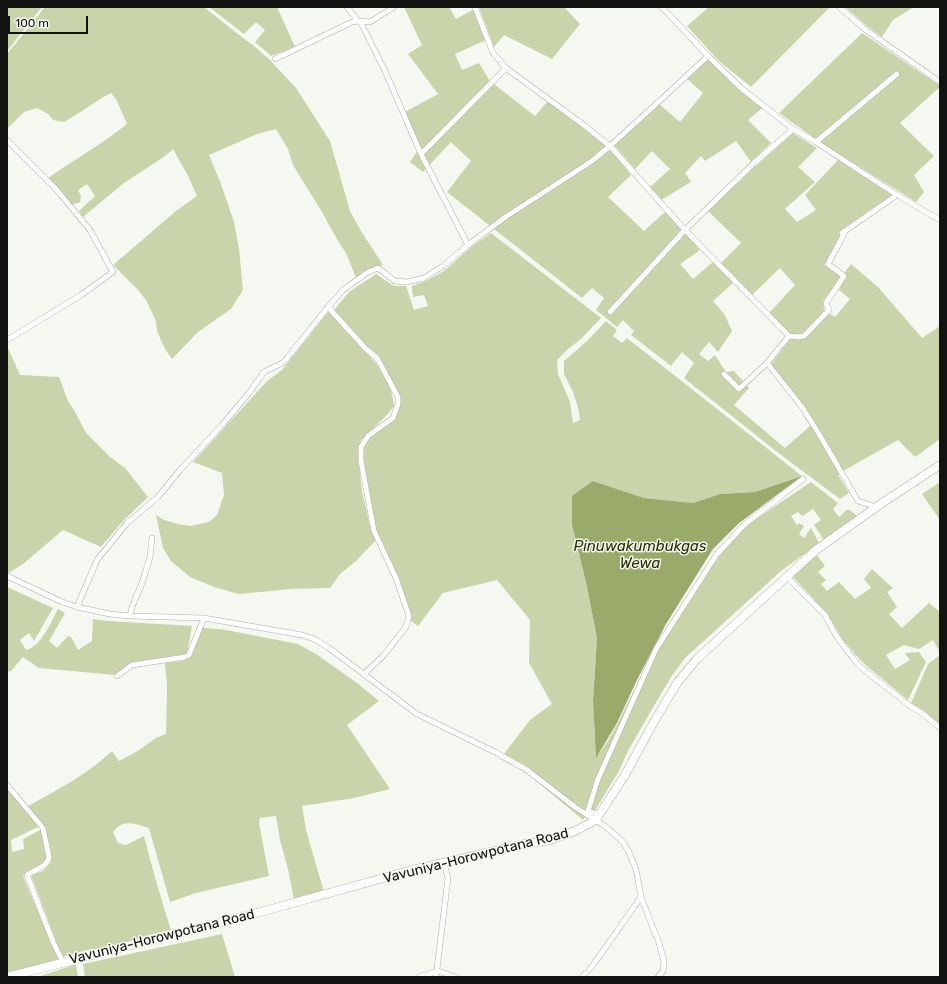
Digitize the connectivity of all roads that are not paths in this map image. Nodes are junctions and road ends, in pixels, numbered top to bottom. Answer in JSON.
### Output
{"nodes":[{"id":1,"x":347,"y":7,"type":"edge"},
{"id":2,"x":394,"y":7,"type":"edge"},
{"id":3,"x":475,"y":7,"type":"edge"},
{"id":4,"x":662,"y":7,"type":"edge"},
{"id":5,"x":839,"y":7,"type":"edge"},
{"id":6,"x":359,"y":21,"type":"junction"},
{"id":7,"x":708,"y":56,"type":"junction"},
{"id":8,"x":275,"y":59,"type":"dead end"},
{"id":9,"x":506,"y":68,"type":"junction"},
{"id":10,"x":898,"y":74,"type":"dead end"},
{"id":11,"x":940,"y":82,"type":"edge"},
{"id":12,"x":793,"y":129,"type":"junction"},
{"id":13,"x":7,"y":140,"type":"edge"},
{"id":14,"x":816,"y":142,"type":"junction"},
{"id":15,"x":610,"y":146,"type":"junction"},
{"id":16,"x":421,"y":154,"type":"junction"},
{"id":17,"x":897,"y":195,"type":"junction"},
{"id":18,"x":940,"y":220,"type":"edge"},
{"id":19,"x":685,"y":230,"type":"junction"},
{"id":20,"x":468,"y":245,"type":"junction"},
{"id":21,"x":328,"y":307,"type":"junction"},
{"id":22,"x":610,"y":312,"type":"dead end"},
{"id":23,"x":789,"y":336,"type":"junction"},
{"id":24,"x":7,"y":340,"type":"edge"},
{"id":25,"x":767,"y":363,"type":"junction"},
{"id":26,"x":724,"y":374,"type":"dead end"},
{"id":27,"x":940,"y":465,"type":"edge"},
{"id":28,"x":803,"y":479,"type":"dead end"},
{"id":29,"x":876,"y":507,"type":"junction"},
{"id":30,"x":152,"y":538,"type":"dead end"},
{"id":31,"x":7,"y":576,"type":"edge"},
{"id":32,"x":787,"y":576,"type":"junction"},
{"id":33,"x":77,"y":607,"type":"junction"},
{"id":34,"x":130,"y":616,"type":"junction"},
{"id":35,"x":204,"y":618,"type":"junction"},
{"id":36,"x":364,"y":674,"type":"junction"},
{"id":37,"x":117,"y":676,"type":"dead end"},
{"id":38,"x":940,"y":728,"type":"edge"},
{"id":39,"x":7,"y":785,"type":"edge"},
{"id":40,"x":598,"y":818,"type":"junction"},
{"id":41,"x":444,"y":863,"type":"junction"},
{"id":42,"x":641,"y":897,"type":"junction"},
{"id":43,"x":63,"y":962,"type":"junction"},
{"id":44,"x":438,"y":971,"type":"junction"},
{"id":45,"x":7,"y":977,"type":"edge"},
{"id":46,"x":419,"y":977,"type":"edge"},
{"id":47,"x":436,"y":977,"type":"edge"},
{"id":48,"x":456,"y":977,"type":"edge"},
{"id":49,"x":582,"y":977,"type":"edge"},
{"id":50,"x":658,"y":977,"type":"edge"}],
"edges":[{"from":1,"to":6,"type":"street"},
{"from":2,"to":6,"type":"street"},
{"from":3,"to":9,"type":"street"},
{"from":4,"to":7,"type":"street"},
{"from":5,"to":11,"type":"street"},
{"from":6,"to":8,"type":"street"},
{"from":6,"to":16,"type":"street"},
{"from":7,"to":12,"type":"street"},
{"from":7,"to":15,"type":"street"},
{"from":9,"to":15,"type":"street"},
{"from":9,"to":16,"type":"street"},
{"from":10,"to":14,"type":"street"},
{"from":12,"to":14,"type":"street"},
{"from":12,"to":19,"type":"street"},
{"from":13,"to":24,"type":"street"},
{"from":14,"to":17,"type":"street"},
{"from":15,"to":19,"type":"street"},
{"from":15,"to":20,"type":"street"},
{"from":16,"to":20,"type":"street"},
{"from":17,"to":18,"type":"street"},
{"from":17,"to":23,"type":"street"},
{"from":19,"to":22,"type":"street"},
{"from":19,"to":23,"type":"street"},
{"from":20,"to":21,"type":"street"},
{"from":21,"to":33,"type":"street"},
{"from":21,"to":36,"type":"street"},
{"from":23,"to":25,"type":"street"},
{"from":25,"to":26,"type":"street"},
{"from":25,"to":29,"type":"street"},
{"from":27,"to":29,"type":"highway"},
{"from":28,"to":40,"type":"street"},
{"from":29,"to":32,"type":"highway"},
{"from":30,"to":34,"type":"street"},
{"from":31,"to":33,"type":"street"},
{"from":32,"to":38,"type":"street"},
{"from":32,"to":40,"type":"highway"},
{"from":33,"to":34,"type":"street"},
{"from":34,"to":35,"type":"street"},
{"from":35,"to":36,"type":"street"},
{"from":35,"to":37,"type":"street"},
{"from":36,"to":40,"type":"street"},
{"from":39,"to":43,"type":"street"},
{"from":40,"to":41,"type":"highway","name":"Vavuniya-Horowpotana Road"},
{"from":40,"to":42,"type":"street"},
{"from":41,"to":43,"type":"highway","name":"Vavuniya-Horowpotana Road"},
{"from":41,"to":44,"type":"street"},
{"from":42,"to":49,"type":"street"},
{"from":42,"to":50,"type":"street"},
{"from":43,"to":45,"type":"highway","name":"Vavuniya-Horowpotana Road"},
{"from":44,"to":46,"type":"street"},
{"from":44,"to":47,"type":"street"},
{"from":44,"to":48,"type":"street"}]}
